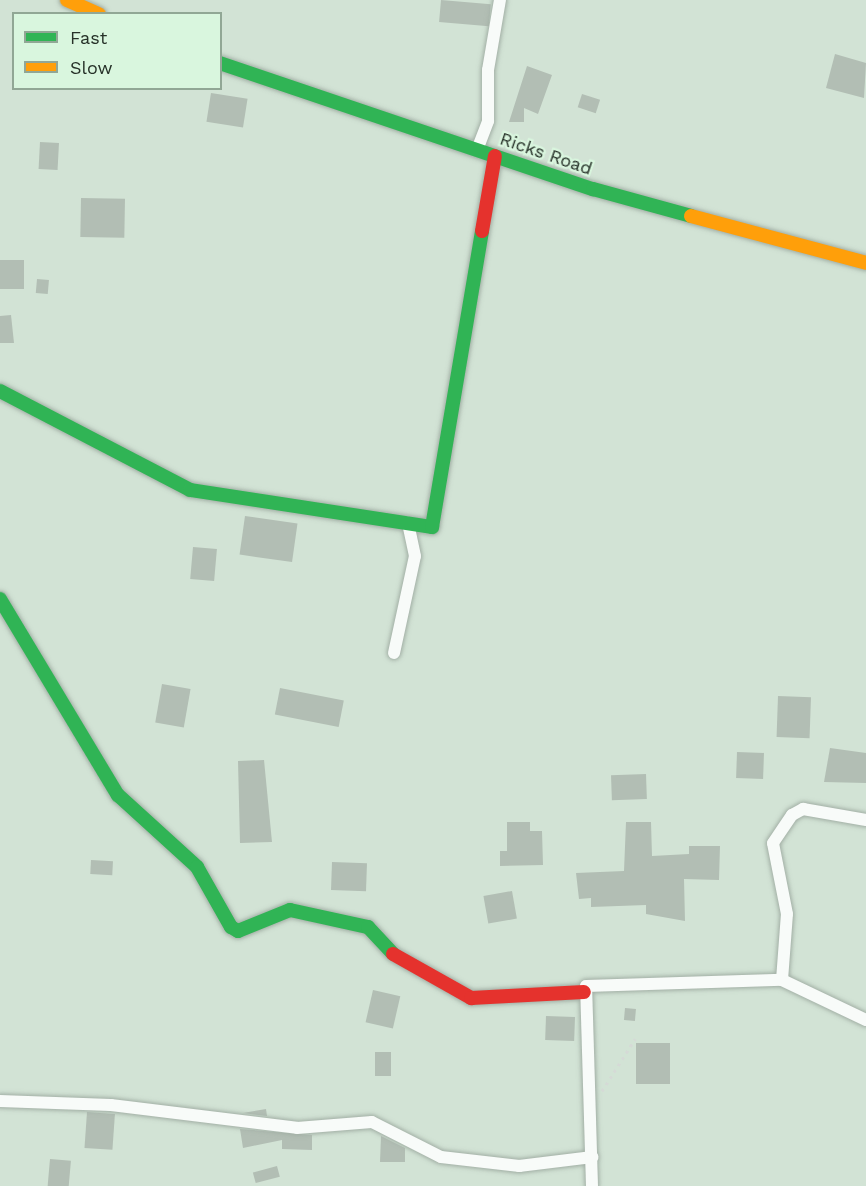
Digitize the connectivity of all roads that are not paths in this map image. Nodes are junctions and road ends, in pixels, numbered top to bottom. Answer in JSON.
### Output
{"nodes":[{"id":1,"x":67,"y":0,"type":"edge"},
{"id":2,"x":500,"y":0,"type":"edge"},
{"id":3,"x":94,"y":12,"type":"edge"},
{"id":4,"x":222,"y":64,"type":"edge"},
{"id":5,"x":477,"y":150,"type":"junction"},
{"id":6,"x":495,"y":156,"type":"junction"},
{"id":7,"x":866,"y":263,"type":"edge"},
{"id":8,"x":0,"y":391,"type":"edge"},
{"id":9,"x":408,"y":523,"type":"junction"},
{"id":10,"x":0,"y":599,"type":"edge"},
{"id":11,"x":394,"y":653,"type":"dead end"},
{"id":12,"x":866,"y":820,"type":"edge"},
{"id":13,"x":782,"y":980,"type":"junction"},
{"id":14,"x":584,"y":992,"type":"junction"},
{"id":15,"x":866,"y":1020,"type":"edge"},
{"id":16,"x":0,"y":1101,"type":"edge"},
{"id":17,"x":592,"y":1156,"type":"junction"},
{"id":18,"x":592,"y":1186,"type":"edge"}],
"edges":[{"from":1,"to":3,"type":"street"},
{"from":2,"to":5,"type":"street"},
{"from":4,"to":5,"type":"street","name":"Ricks Road"},
{"from":5,"to":6,"type":"street","name":"Ricks Road"},
{"from":6,"to":7,"type":"street","name":"Ricks Road"},
{"from":6,"to":9,"type":"street"},
{"from":8,"to":9,"type":"street"},
{"from":9,"to":11,"type":"street"},
{"from":10,"to":14,"type":"street"},
{"from":12,"to":13,"type":"street"},
{"from":13,"to":14,"type":"street"},
{"from":13,"to":15,"type":"street"},
{"from":14,"to":17,"type":"street"},
{"from":16,"to":17,"type":"street"},
{"from":17,"to":18,"type":"street"}]}
